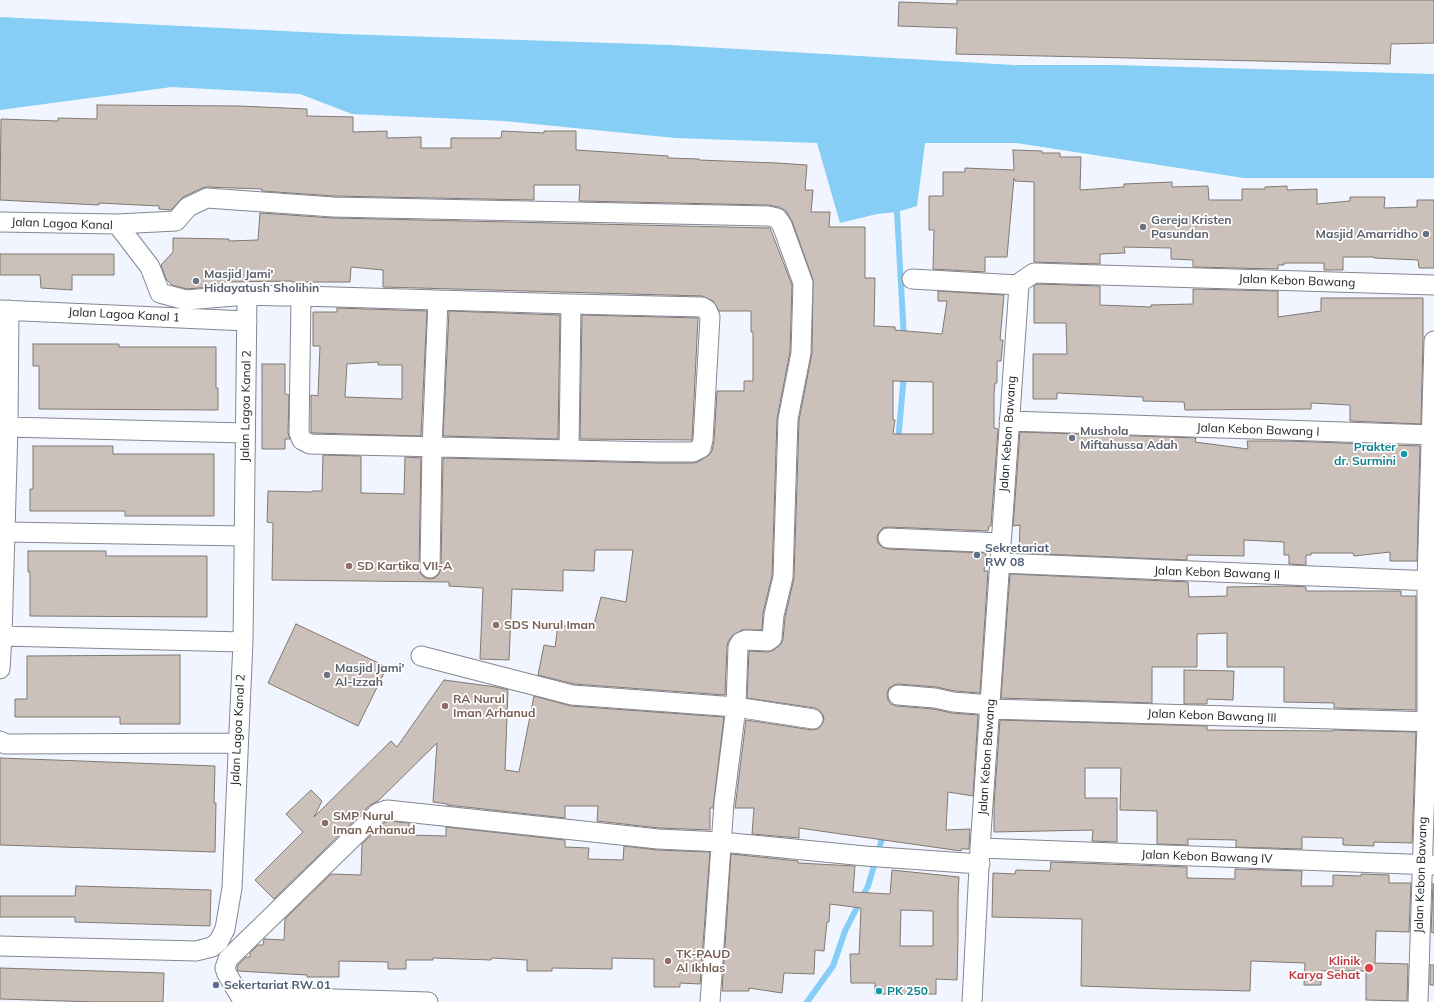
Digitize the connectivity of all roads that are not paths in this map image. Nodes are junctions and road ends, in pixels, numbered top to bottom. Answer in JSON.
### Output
{"nodes":[{"id":1,"x":0,"y":222,"type":"edge"},
{"id":2,"x":116,"y":224,"type":"junction"},
{"id":3,"x":912,"y":279,"type":"dead end"},
{"id":4,"x":1019,"y":285,"type":"junction"},
{"id":5,"x":1434,"y":285,"type":"edge"},
{"id":6,"x":248,"y":295,"type":"junction"},
{"id":7,"x":301,"y":296,"type":"junction"},
{"id":8,"x":438,"y":300,"type":"junction"},
{"id":9,"x":571,"y":304,"type":"junction"},
{"id":10,"x":5,"y":310,"type":"edge"},
{"id":11,"x":247,"y":321,"type":"junction"},
{"id":12,"x":1434,"y":341,"type":"edge"},
{"id":13,"x":1009,"y":421,"type":"junction"},
{"id":14,"x":8,"y":427,"type":"junction"},
{"id":15,"x":245,"y":433,"type":"junction"},
{"id":16,"x":1432,"y":435,"type":"edge"},
{"id":17,"x":432,"y":448,"type":"junction"},
{"id":18,"x":569,"y":450,"type":"junction"},
{"id":19,"x":4,"y":532,"type":"junction"},
{"id":20,"x":244,"y":536,"type":"junction"},
{"id":21,"x":888,"y":538,"type":"dead end"},
{"id":22,"x":1001,"y":543,"type":"junction"},
{"id":23,"x":1000,"y":563,"type":"junction"},
{"id":24,"x":430,"y":568,"type":"dead end"},
{"id":25,"x":1430,"y":581,"type":"edge"},
{"id":26,"x":2,"y":636,"type":"junction"},
{"id":27,"x":242,"y":642,"type":"junction"},
{"id":28,"x":420,"y":656,"type":"dead end"},
{"id":29,"x":0,"y":669,"type":"edge"},
{"id":30,"x":898,"y":695,"type":"dead end"},
{"id":31,"x":736,"y":707,"type":"junction"},
{"id":32,"x":991,"y":707,"type":"junction"},
{"id":33,"x":813,"y":719,"type":"dead end"},
{"id":34,"x":1430,"y":722,"type":"edge"},
{"id":35,"x":0,"y":741,"type":"edge"},
{"id":36,"x":237,"y":743,"type":"junction"},
{"id":37,"x":722,"y":842,"type":"junction"},
{"id":38,"x":980,"y":856,"type":"junction"},
{"id":39,"x":1428,"y":865,"type":"edge"},
{"id":40,"x":0,"y":946,"type":"edge"},
{"id":41,"x":240,"y":999,"type":"edge"},
{"id":42,"x":428,"y":1002,"type":"edge"},
{"id":43,"x":710,"y":1002,"type":"edge"},
{"id":44,"x":972,"y":1002,"type":"edge"},
{"id":45,"x":1418,"y":1002,"type":"edge"}],
"edges":[{"from":1,"to":2,"type":"street","name":"Jalan Lagoa Kanal"},
{"from":2,"to":6,"type":"street","name":"Jalan Lagoa Kanal"},
{"from":2,"to":31,"type":"street"},
{"from":3,"to":4,"type":"street"},
{"from":4,"to":5,"type":"street","name":"Jalan Kebon Bawang"},
{"from":4,"to":13,"type":"street","name":"Jalan Kebon Bawang"},
{"from":6,"to":7,"type":"street","name":"Jalan Lagoa Kanal"},
{"from":6,"to":11,"type":"street","name":"Jalan Lagoa Kanal 2"},
{"from":7,"to":8,"type":"street","name":"Jalan Lagoa Kanal"},
{"from":7,"to":17,"type":"street"},
{"from":8,"to":9,"type":"street","name":"Jalan Lagoa Kanal"},
{"from":8,"to":17,"type":"street"},
{"from":9,"to":18,"type":"street"},
{"from":9,"to":18,"type":"street","name":"Jalan Lagoa Kanal"},
{"from":10,"to":11,"type":"street","name":"Jalan Lagoa Kanal 1"},
{"from":10,"to":14,"type":"street"},
{"from":11,"to":15,"type":"street","name":"Jalan Lagoa Kanal 2"},
{"from":12,"to":16,"type":"street","name":"Jalan Kebon Bawang"},
{"from":13,"to":16,"type":"street","name":"Jalan Kebon Bawang I"},
{"from":13,"to":22,"type":"street","name":"Jalan Kebon Bawang"},
{"from":14,"to":15,"type":"street"},
{"from":14,"to":19,"type":"street"},
{"from":15,"to":20,"type":"street","name":"Jalan Lagoa Kanal 2"},
{"from":16,"to":25,"type":"street","name":"Jalan Kebon Bawang"},
{"from":17,"to":18,"type":"street"},
{"from":17,"to":24,"type":"street"},
{"from":19,"to":20,"type":"street"},
{"from":19,"to":26,"type":"street"},
{"from":20,"to":27,"type":"street","name":"Jalan Lagoa Kanal 2"},
{"from":21,"to":22,"type":"street"},
{"from":22,"to":23,"type":"street","name":"Jalan Kebon Bawang"},
{"from":23,"to":25,"type":"street","name":"Jalan Kebon Bawang II"},
{"from":23,"to":32,"type":"street","name":"Jalan Kebon Bawang"},
{"from":25,"to":34,"type":"street","name":"Jalan Kebon Bawang"},
{"from":26,"to":27,"type":"street"},
{"from":26,"to":29,"type":"street"},
{"from":27,"to":36,"type":"street","name":"Jalan Lagoa Kanal 2"},
{"from":28,"to":31,"type":"street"},
{"from":30,"to":32,"type":"street","name":"Jalan Kebon Bawang III"},
{"from":31,"to":33,"type":"street"},
{"from":31,"to":37,"type":"street"},
{"from":32,"to":34,"type":"street","name":"Jalan Kebon Bawang III"},
{"from":32,"to":38,"type":"street","name":"Jalan Kebon Bawang"},
{"from":34,"to":39,"type":"street","name":"Jalan Kebon Bawang"},
{"from":35,"to":36,"type":"street"},
{"from":36,"to":40,"type":"street","name":"Jalan Lagoa Kanal 2"},
{"from":37,"to":38,"type":"street","name":"Jalan Kebon Bawang IV"},
{"from":37,"to":41,"type":"street","name":"Jalan Kebon Bawang IV"},
{"from":37,"to":43,"type":"street"},
{"from":38,"to":39,"type":"street","name":"Jalan Kebon Bawang IV"},
{"from":38,"to":44,"type":"street","name":"Jalan Kebon Bawang"},
{"from":39,"to":45,"type":"street","name":"Jalan Kebon Bawang"},
{"from":41,"to":42,"type":"street"}]}
